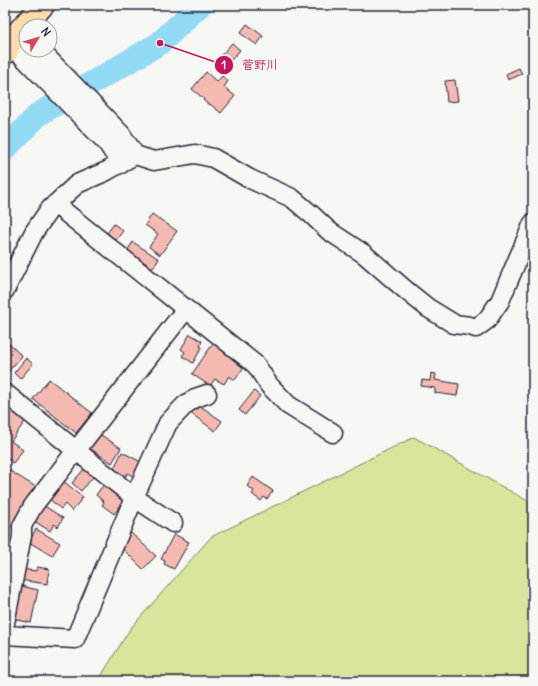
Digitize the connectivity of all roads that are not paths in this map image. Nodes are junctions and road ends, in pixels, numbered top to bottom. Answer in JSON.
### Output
{"nodes":[{"id":1,"x":43,"y":5,"type":"edge"},
{"id":2,"x":17,"y":45,"type":"edge"},
{"id":3,"x":48,"y":58,"type":"edge"},
{"id":4,"x":128,"y":159,"type":"junction"},
{"id":5,"x":55,"y":204,"type":"junction"},
{"id":6,"x":533,"y":223,"type":"edge"},
{"id":7,"x":5,"y":290,"type":"edge"},
{"id":8,"x":186,"y":310,"type":"junction"},
{"id":9,"x":5,"y":393,"type":"edge"},
{"id":10,"x":207,"y":394,"type":"dead end"},
{"id":11,"x":333,"y":433,"type":"dead end"},
{"id":12,"x":76,"y":451,"type":"junction"},
{"id":13,"x":134,"y":498,"type":"junction"},
{"id":14,"x":173,"y":523,"type":"dead end"},
{"id":15,"x":5,"y":622,"type":"edge"},
{"id":16,"x":5,"y":635,"type":"edge"}],
"edges":[{"from":1,"to":2,"type":"main road"},
{"from":2,"to":4,"type":"street"},
{"from":3,"to":4,"type":"street"},
{"from":4,"to":5,"type":"street"},
{"from":4,"to":6,"type":"street"},
{"from":5,"to":7,"type":"street"},
{"from":5,"to":8,"type":"street"},
{"from":8,"to":11,"type":"street"},
{"from":8,"to":12,"type":"street"},
{"from":9,"to":12,"type":"street"},
{"from":10,"to":13,"type":"street"},
{"from":12,"to":13,"type":"street"},
{"from":12,"to":15,"type":"street"},
{"from":13,"to":14,"type":"street"},
{"from":13,"to":16,"type":"street"}]}
